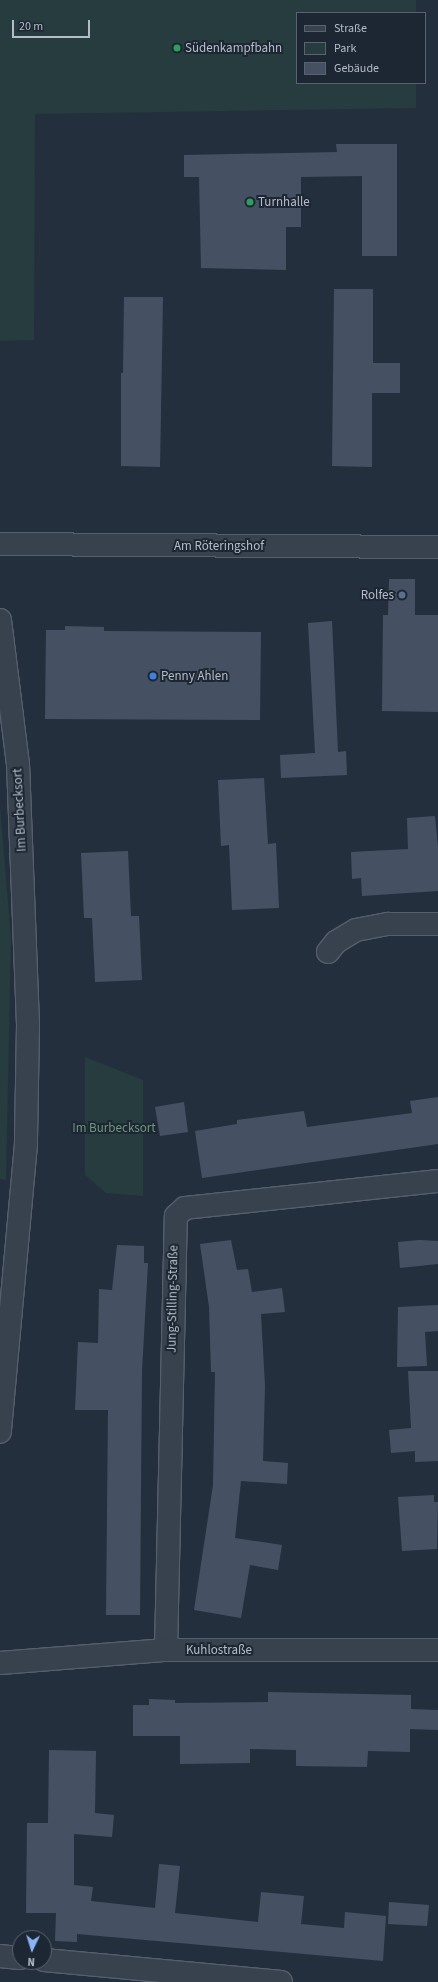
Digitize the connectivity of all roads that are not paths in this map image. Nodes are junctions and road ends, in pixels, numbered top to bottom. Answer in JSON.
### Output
{"nodes":[{"id":1,"x":0,"y":544,"type":"edge"},
{"id":2,"x":438,"y":547,"type":"edge"},
{"id":3,"x":0,"y":620,"type":"edge"},
{"id":4,"x":438,"y":924,"type":"edge"},
{"id":5,"x":328,"y":952,"type":"dead end"},
{"id":6,"x":438,"y":1180,"type":"edge"},
{"id":7,"x":0,"y":1432,"type":"edge"},
{"id":8,"x":166,"y":1650,"type":"junction"},
{"id":9,"x":438,"y":1650,"type":"edge"},
{"id":10,"x":0,"y":1663,"type":"edge"},
{"id":11,"x":0,"y":1956,"type":"edge"},
{"id":12,"x":12,"y":1957,"type":"edge"},
{"id":13,"x":52,"y":1961,"type":"edge"},
{"id":14,"x":281,"y":1982,"type":"edge"}],
"edges":[{"from":1,"to":2,"type":"street","name":"Am Röteringshof"},
{"from":3,"to":7,"type":"street","name":"Im Burbecksort"},
{"from":4,"to":5,"type":"street"},
{"from":6,"to":8,"type":"street","name":"Jung-Stilling-Straße"},
{"from":8,"to":9,"type":"street","name":"Kuhlostraße"},
{"from":8,"to":10,"type":"street","name":"Kuhlostraße"},
{"from":11,"to":12,"type":"street"},
{"from":13,"to":14,"type":"street"}]}
